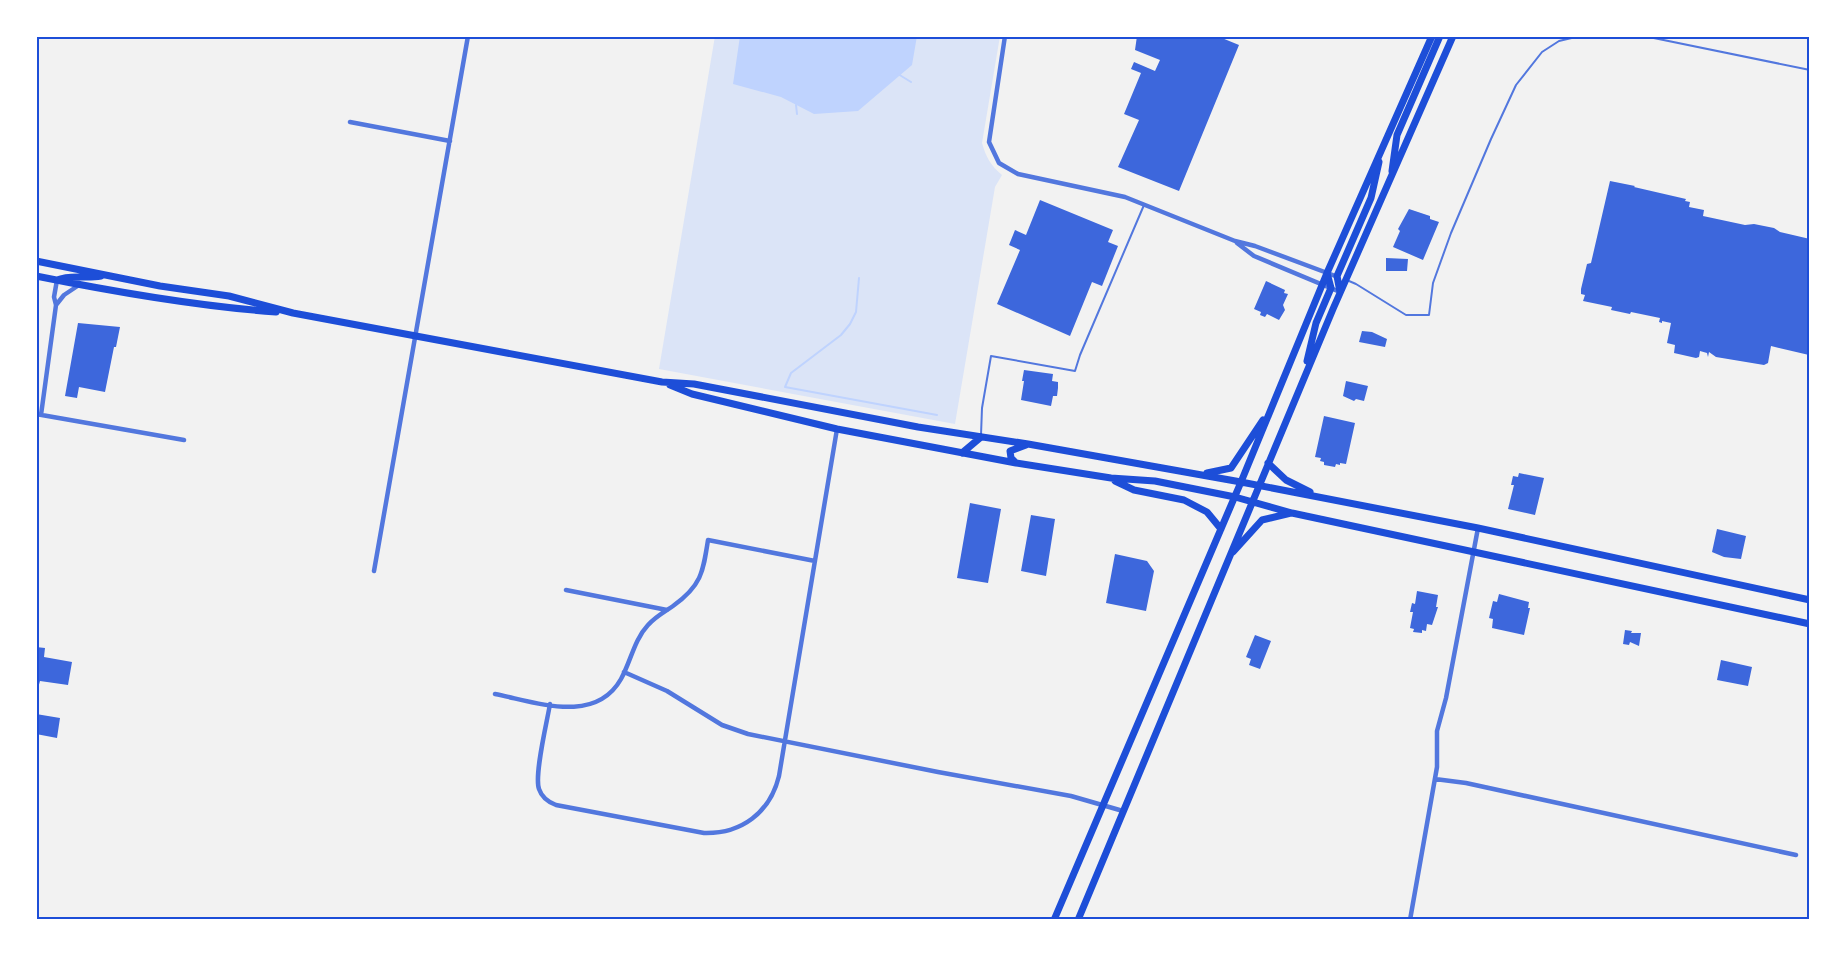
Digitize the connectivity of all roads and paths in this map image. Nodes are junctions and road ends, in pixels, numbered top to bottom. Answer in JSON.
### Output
{"nodes":[{"id":1,"x":468,"y":36,"type":"edge"},
{"id":2,"x":1005,"y":36,"type":"edge"},
{"id":3,"x":1432,"y":36,"type":"edge"},
{"id":4,"x":1440,"y":36,"type":"edge"},
{"id":5,"x":1453,"y":36,"type":"edge"},
{"id":6,"x":1580,"y":36,"type":"edge"},
{"id":7,"x":1644,"y":36,"type":"edge"},
{"id":8,"x":1557,"y":37,"type":"edge"},
{"id":9,"x":1559,"y":41,"type":"junction"},
{"id":10,"x":1810,"y":70,"type":"edge"},
{"id":11,"x":350,"y":122,"type":"dead end"},
{"id":12,"x":450,"y":141,"type":"junction"},
{"id":13,"x":1383,"y":147,"type":"junction"},
{"id":14,"x":1390,"y":180,"type":"junction"},
{"id":15,"x":1144,"y":205,"type":"junction"},
{"id":16,"x":1235,"y":241,"type":"junction"},
{"id":17,"x":36,"y":261,"type":"edge"},
{"id":18,"x":1327,"y":273,"type":"junction"},
{"id":19,"x":105,"y":275,"type":"junction"},
{"id":20,"x":36,"y":276,"type":"edge"},
{"id":21,"x":1337,"y":276,"type":"junction"},
{"id":22,"x":57,"y":280,"type":"junction"},
{"id":23,"x":1346,"y":280,"type":"junction"},
{"id":24,"x":1322,"y":284,"type":"junction"},
{"id":25,"x":79,"y":285,"type":"junction"},
{"id":26,"x":1332,"y":288,"type":"junction"},
{"id":27,"x":1340,"y":292,"type":"junction"},
{"id":28,"x":56,"y":305,"type":"junction"},
{"id":29,"x":293,"y":313,"type":"junction"},
{"id":30,"x":416,"y":336,"type":"junction"},
{"id":31,"x":662,"y":382,"type":"junction"},
{"id":32,"x":1302,"y":383,"type":"junction"},
{"id":33,"x":1272,"y":406,"type":"junction"},
{"id":34,"x":38,"y":414,"type":"edge"},
{"id":35,"x":837,"y":429,"type":"junction"},
{"id":36,"x":981,"y":437,"type":"junction"},
{"id":37,"x":184,"y":440,"type":"dead end"},
{"id":38,"x":1028,"y":444,"type":"junction"},
{"id":39,"x":962,"y":453,"type":"junction"},
{"id":40,"x":1017,"y":463,"type":"junction"},
{"id":41,"x":1268,"y":463,"type":"junction"},
{"id":42,"x":1200,"y":474,"type":"junction"},
{"id":43,"x":1111,"y":478,"type":"junction"},
{"id":44,"x":1242,"y":482,"type":"junction"},
{"id":45,"x":1258,"y":485,"type":"junction"},
{"id":46,"x":1235,"y":497,"type":"junction"},
{"id":47,"x":1321,"y":497,"type":"junction"},
{"id":48,"x":1252,"y":501,"type":"junction"},
{"id":49,"x":1292,"y":513,"type":"junction"},
{"id":50,"x":1478,"y":528,"type":"junction"},
{"id":51,"x":1221,"y":529,"type":"junction"},
{"id":52,"x":1474,"y":551,"type":"junction"},
{"id":53,"x":1229,"y":556,"type":"junction"},
{"id":54,"x":815,"y":561,"type":"junction"},
{"id":55,"x":374,"y":571,"type":"dead end"},
{"id":56,"x":566,"y":590,"type":"dead end"},
{"id":57,"x":1810,"y":600,"type":"edge"},
{"id":58,"x":667,"y":610,"type":"junction"},
{"id":59,"x":1810,"y":624,"type":"edge"},
{"id":60,"x":624,"y":672,"type":"junction"},
{"id":61,"x":495,"y":694,"type":"dead end"},
{"id":62,"x":550,"y":705,"type":"junction"},
{"id":63,"x":785,"y":742,"type":"junction"},
{"id":64,"x":1435,"y":779,"type":"junction"},
{"id":65,"x":1102,"y":804,"type":"junction"},
{"id":66,"x":1123,"y":811,"type":"junction"},
{"id":67,"x":1796,"y":855,"type":"dead end"},
{"id":68,"x":1054,"y":920,"type":"edge"},
{"id":69,"x":1078,"y":920,"type":"edge"},
{"id":70,"x":1410,"y":920,"type":"edge"}],
"edges":[{"from":1,"to":12,"type":"street"},
{"from":2,"to":15,"type":"street"},
{"from":3,"to":13,"type":"main road"},
{"from":4,"to":14,"type":"main road"},
{"from":5,"to":14,"type":"main road"},
{"from":6,"to":9,"type":"lane"},
{"from":7,"to":10,"type":"lane"},
{"from":8,"to":9,"type":"lane"},
{"from":9,"to":23,"type":"lane"},
{"from":11,"to":12,"type":"street"},
{"from":12,"to":30,"type":"street"},
{"from":13,"to":18,"type":"main road"},
{"from":13,"to":21,"type":"main road"},
{"from":14,"to":23,"type":"main road"},
{"from":15,"to":16,"type":"street"},
{"from":15,"to":36,"type":"lane"},
{"from":16,"to":18,"type":"street"},
{"from":16,"to":24,"type":"street"},
{"from":17,"to":19,"type":"main road"},
{"from":18,"to":21,"type":"street"},
{"from":18,"to":24,"type":"main road"},
{"from":18,"to":26,"type":"main road"},
{"from":19,"to":22,"type":"main road"},
{"from":19,"to":29,"type":"main road"},
{"from":20,"to":22,"type":"main road"},
{"from":21,"to":23,"type":"street"},
{"from":21,"to":27,"type":"main road"},
{"from":22,"to":25,"type":"main road"},
{"from":22,"to":28,"type":"street"},
{"from":23,"to":27,"type":"main road"},
{"from":24,"to":26,"type":"street"},
{"from":24,"to":33,"type":"main road"},
{"from":25,"to":28,"type":"street"},
{"from":25,"to":29,"type":"main road"},
{"from":26,"to":27,"type":"street"},
{"from":26,"to":32,"type":"main road"},
{"from":27,"to":32,"type":"main road"},
{"from":28,"to":34,"type":"street"},
{"from":29,"to":30,"type":"main road"},
{"from":30,"to":31,"type":"main road"},
{"from":30,"to":55,"type":"street"},
{"from":31,"to":35,"type":"main road"},
{"from":31,"to":36,"type":"main road"},
{"from":32,"to":41,"type":"main road"},
{"from":33,"to":42,"type":"main road"},
{"from":33,"to":44,"type":"main road"},
{"from":34,"to":37,"type":"street"},
{"from":35,"to":39,"type":"main road"},
{"from":35,"to":54,"type":"street"},
{"from":36,"to":38,"type":"main road"},
{"from":36,"to":39,"type":"main road"},
{"from":38,"to":40,"type":"main road"},
{"from":38,"to":42,"type":"main road"},
{"from":39,"to":40,"type":"main road"},
{"from":40,"to":43,"type":"main road"},
{"from":41,"to":45,"type":"main road"},
{"from":41,"to":47,"type":"main road"},
{"from":42,"to":44,"type":"main road"},
{"from":43,"to":46,"type":"main road"},
{"from":43,"to":51,"type":"main road"},
{"from":44,"to":45,"type":"main road"},
{"from":44,"to":46,"type":"main road"},
{"from":45,"to":47,"type":"main road"},
{"from":45,"to":48,"type":"main road"},
{"from":46,"to":48,"type":"main road"},
{"from":46,"to":51,"type":"main road"},
{"from":47,"to":50,"type":"main road"},
{"from":48,"to":49,"type":"main road"},
{"from":48,"to":53,"type":"main road"},
{"from":49,"to":52,"type":"main road"},
{"from":49,"to":53,"type":"main road"},
{"from":50,"to":52,"type":"street"},
{"from":50,"to":57,"type":"main road"},
{"from":51,"to":65,"type":"main road"},
{"from":52,"to":59,"type":"main road"},
{"from":52,"to":64,"type":"street"},
{"from":53,"to":66,"type":"main road"},
{"from":54,"to":58,"type":"street"},
{"from":54,"to":63,"type":"street"},
{"from":56,"to":58,"type":"street"},
{"from":58,"to":60,"type":"street"},
{"from":60,"to":62,"type":"street"},
{"from":60,"to":63,"type":"street"},
{"from":61,"to":62,"type":"street"},
{"from":62,"to":63,"type":"street"},
{"from":63,"to":65,"type":"street"},
{"from":64,"to":67,"type":"street"},
{"from":64,"to":70,"type":"street"},
{"from":65,"to":66,"type":"street"},
{"from":65,"to":68,"type":"main road"},
{"from":66,"to":69,"type":"main road"}]}
